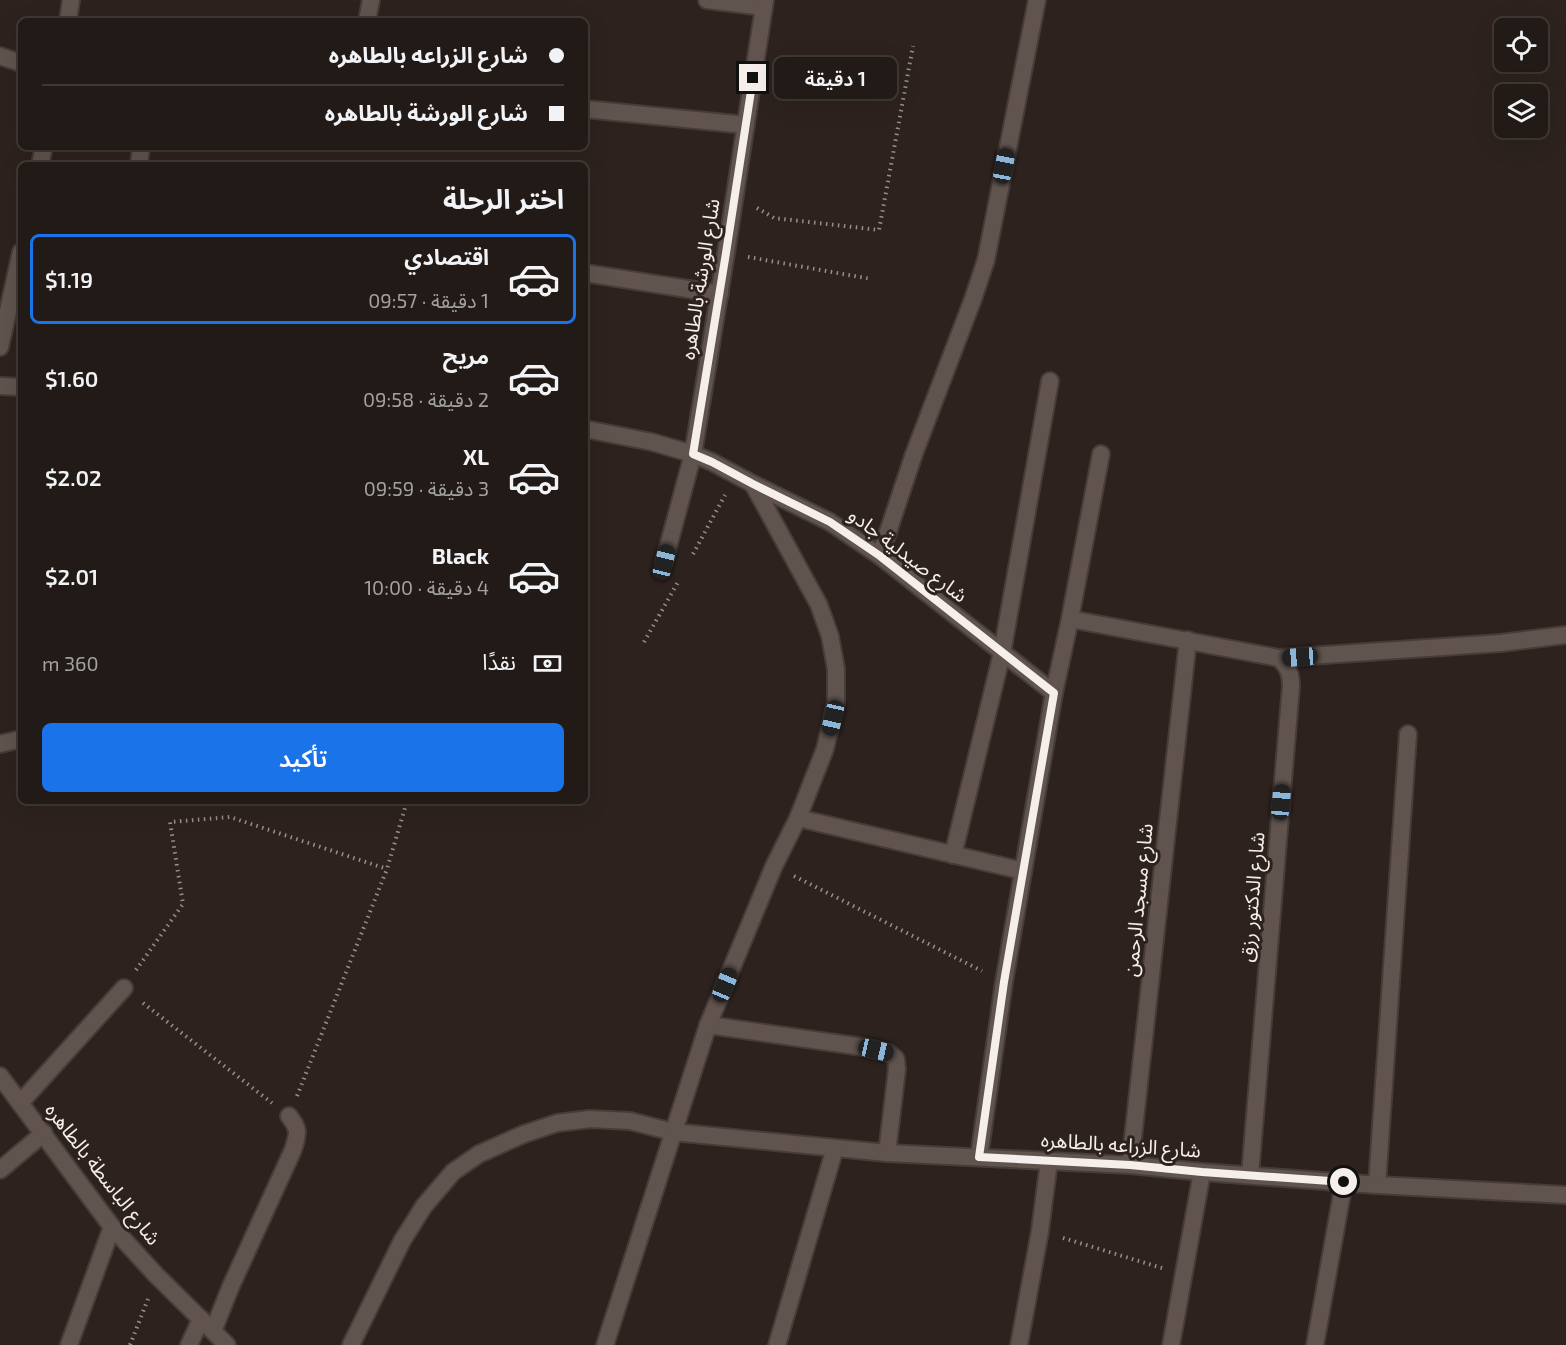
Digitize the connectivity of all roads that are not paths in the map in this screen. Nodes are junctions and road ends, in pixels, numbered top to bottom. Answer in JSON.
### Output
{"nodes":[{"id":1,"x":71,"y":0,"type":"edge"},
{"id":2,"x":371,"y":0,"type":"edge"},
{"id":3,"x":707,"y":0,"type":"edge"},
{"id":4,"x":1037,"y":0,"type":"edge"},
{"id":5,"x":764,"y":4,"type":"edge"},
{"id":6,"x":68,"y":18,"type":"edge"},
{"id":7,"x":368,"y":18,"type":"edge"},
{"id":8,"x":0,"y":56,"type":"edge"},
{"id":9,"x":18,"y":62,"type":"edge"},
{"id":10,"x":588,"y":110,"type":"edge"},
{"id":11,"x":746,"y":125,"type":"junction"},
{"id":12,"x":18,"y":266,"type":"edge"},
{"id":13,"x":588,"y":273,"type":"edge"},
{"id":14,"x":720,"y":294,"type":"junction"},
{"id":15,"x":0,"y":347,"type":"edge"},
{"id":16,"x":1050,"y":381,"type":"dead end"},
{"id":17,"x":0,"y":386,"type":"edge"},
{"id":18,"x":18,"y":387,"type":"edge"},
{"id":19,"x":588,"y":430,"type":"edge"},
{"id":20,"x":693,"y":454,"type":"junction"},
{"id":21,"x":1101,"y":454,"type":"dead end"},
{"id":22,"x":753,"y":484,"type":"junction"},
{"id":23,"x":880,"y":556,"type":"junction"},
{"id":24,"x":664,"y":562,"type":"dead end"},
{"id":25,"x":1070,"y":619,"type":"junction"},
{"id":26,"x":1566,"y":634,"type":"edge"},
{"id":27,"x":1188,"y":640,"type":"junction"},
{"id":28,"x":1002,"y":653,"type":"junction"},
{"id":29,"x":1279,"y":658,"type":"junction"},
{"id":30,"x":1054,"y":693,"type":"junction"},
{"id":31,"x":1408,"y":734,"type":"dead end"},
{"id":32,"x":18,"y":739,"type":"edge"},
{"id":33,"x":0,"y":744,"type":"edge"},
{"id":34,"x":798,"y":818,"type":"junction"},
{"id":35,"x":952,"y":855,"type":"junction"},
{"id":36,"x":1023,"y":871,"type":"junction"},
{"id":37,"x":124,"y":988,"type":"road end"},
{"id":38,"x":708,"y":1025,"type":"junction"},
{"id":39,"x":0,"y":1076,"type":"edge"},
{"id":40,"x":21,"y":1102,"type":"junction"},
{"id":41,"x":289,"y":1116,"type":"road end"},
{"id":42,"x":673,"y":1132,"type":"junction"},
{"id":43,"x":44,"y":1133,"type":"junction"},
{"id":44,"x":835,"y":1148,"type":"junction"},
{"id":45,"x":887,"y":1153,"type":"junction"},
{"id":46,"x":979,"y":1157,"type":"junction"},
{"id":47,"x":1048,"y":1161,"type":"junction"},
{"id":48,"x":1130,"y":1165,"type":"junction"},
{"id":49,"x":0,"y":1170,"type":"edge"},
{"id":50,"x":1202,"y":1172,"type":"junction"},
{"id":51,"x":1250,"y":1175,"type":"junction"},
{"id":52,"x":1344,"y":1182,"type":"junction"},
{"id":53,"x":1377,"y":1185,"type":"junction"},
{"id":54,"x":1566,"y":1195,"type":"edge"},
{"id":55,"x":112,"y":1227,"type":"junction"},
{"id":56,"x":207,"y":1325,"type":"junction"},
{"id":57,"x":69,"y":1345,"type":"edge"},
{"id":58,"x":189,"y":1345,"type":"edge"},
{"id":59,"x":227,"y":1345,"type":"edge"},
{"id":60,"x":351,"y":1345,"type":"edge"},
{"id":61,"x":605,"y":1345,"type":"edge"},
{"id":62,"x":777,"y":1345,"type":"edge"},
{"id":63,"x":1019,"y":1345,"type":"edge"},
{"id":64,"x":1171,"y":1345,"type":"edge"},
{"id":65,"x":1315,"y":1345,"type":"edge"}],
"edges":[{"from":1,"to":6,"type":"street"},
{"from":2,"to":7,"type":"street"},
{"from":3,"to":5,"type":"street"},
{"from":4,"to":23,"type":"street"},
{"from":5,"to":11,"type":"street","name":"شارع الورشة بالطاهره"},
{"from":8,"to":9,"type":"street"},
{"from":10,"to":11,"type":"street"},
{"from":11,"to":14,"type":"street","name":"شارع الورشة بالطاهره"},
{"from":12,"to":15,"type":"street"},
{"from":13,"to":14,"type":"street"},
{"from":14,"to":20,"type":"street","name":"شارع الورشة بالطاهره"},
{"from":16,"to":28,"type":"street"},
{"from":17,"to":18,"type":"street"},
{"from":19,"to":20,"type":"street","name":"شارع صيدلية جادو"},
{"from":20,"to":22,"type":"street","name":"شارع صيدلية جادو"},
{"from":20,"to":24,"type":"street","name":"شارع الورشة بالطاهره"},
{"from":21,"to":25,"type":"street"},
{"from":22,"to":23,"type":"street","name":"شارع صيدلية جادو"},
{"from":22,"to":34,"type":"street"},
{"from":23,"to":28,"type":"street","name":"شارع صيدلية جادو"},
{"from":25,"to":27,"type":"street"},
{"from":25,"to":30,"type":"street"},
{"from":26,"to":29,"type":"street"},
{"from":27,"to":29,"type":"street"},
{"from":27,"to":48,"type":"street","name":"شارع مسجد الرحمن"},
{"from":28,"to":30,"type":"street","name":"شارع صيدلية جادو"},
{"from":28,"to":35,"type":"street"},
{"from":29,"to":51,"type":"street","name":"شارع الدكتور رزق"},
{"from":30,"to":36,"type":"street"},
{"from":31,"to":53,"type":"street"},
{"from":32,"to":33,"type":"street"},
{"from":34,"to":35,"type":"street"},
{"from":34,"to":38,"type":"street"},
{"from":35,"to":36,"type":"street"},
{"from":36,"to":46,"type":"street"},
{"from":37,"to":40,"type":"street"},
{"from":38,"to":42,"type":"street"},
{"from":38,"to":45,"type":"street"},
{"from":39,"to":40,"type":"street","name":"شارع الباسطة بالطاهره"},
{"from":40,"to":43,"type":"street","name":"شارع الباسطة بالطاهره"},
{"from":41,"to":56,"type":"street"},
{"from":42,"to":44,"type":"street","name":"شارع الزراعه بالطاهره"},
{"from":42,"to":60,"type":"street","name":"شارع الزراعه بالطاهره"},
{"from":42,"to":61,"type":"street"},
{"from":43,"to":49,"type":"street"},
{"from":43,"to":55,"type":"street","name":"شارع الباسطة بالطاهره"},
{"from":44,"to":45,"type":"street","name":"شارع الزراعه بالطاهره"},
{"from":44,"to":62,"type":"street"},
{"from":45,"to":46,"type":"street","name":"شارع الزراعه بالطاهره"},
{"from":46,"to":47,"type":"street","name":"شارع الزراعه بالطاهره"},
{"from":47,"to":48,"type":"street","name":"شارع الزراعه بالطاهره"},
{"from":47,"to":63,"type":"street"},
{"from":48,"to":50,"type":"street","name":"شارع الزراعه بالطاهره"},
{"from":50,"to":51,"type":"street","name":"شارع الزراعه بالطاهره"},
{"from":50,"to":64,"type":"street"},
{"from":51,"to":52,"type":"street","name":"شارع الزراعه بالطاهره"},
{"from":52,"to":53,"type":"street","name":"شارع الزراعه بالطاهره"},
{"from":52,"to":65,"type":"street"},
{"from":53,"to":54,"type":"street","name":"شارع الزراعه بالطاهره"},
{"from":55,"to":56,"type":"street","name":"شارع الباسطة بالطاهره"},
{"from":55,"to":57,"type":"street"},
{"from":56,"to":58,"type":"street"},
{"from":56,"to":59,"type":"street","name":"شارع الباسطة بالطاهره"}]}
